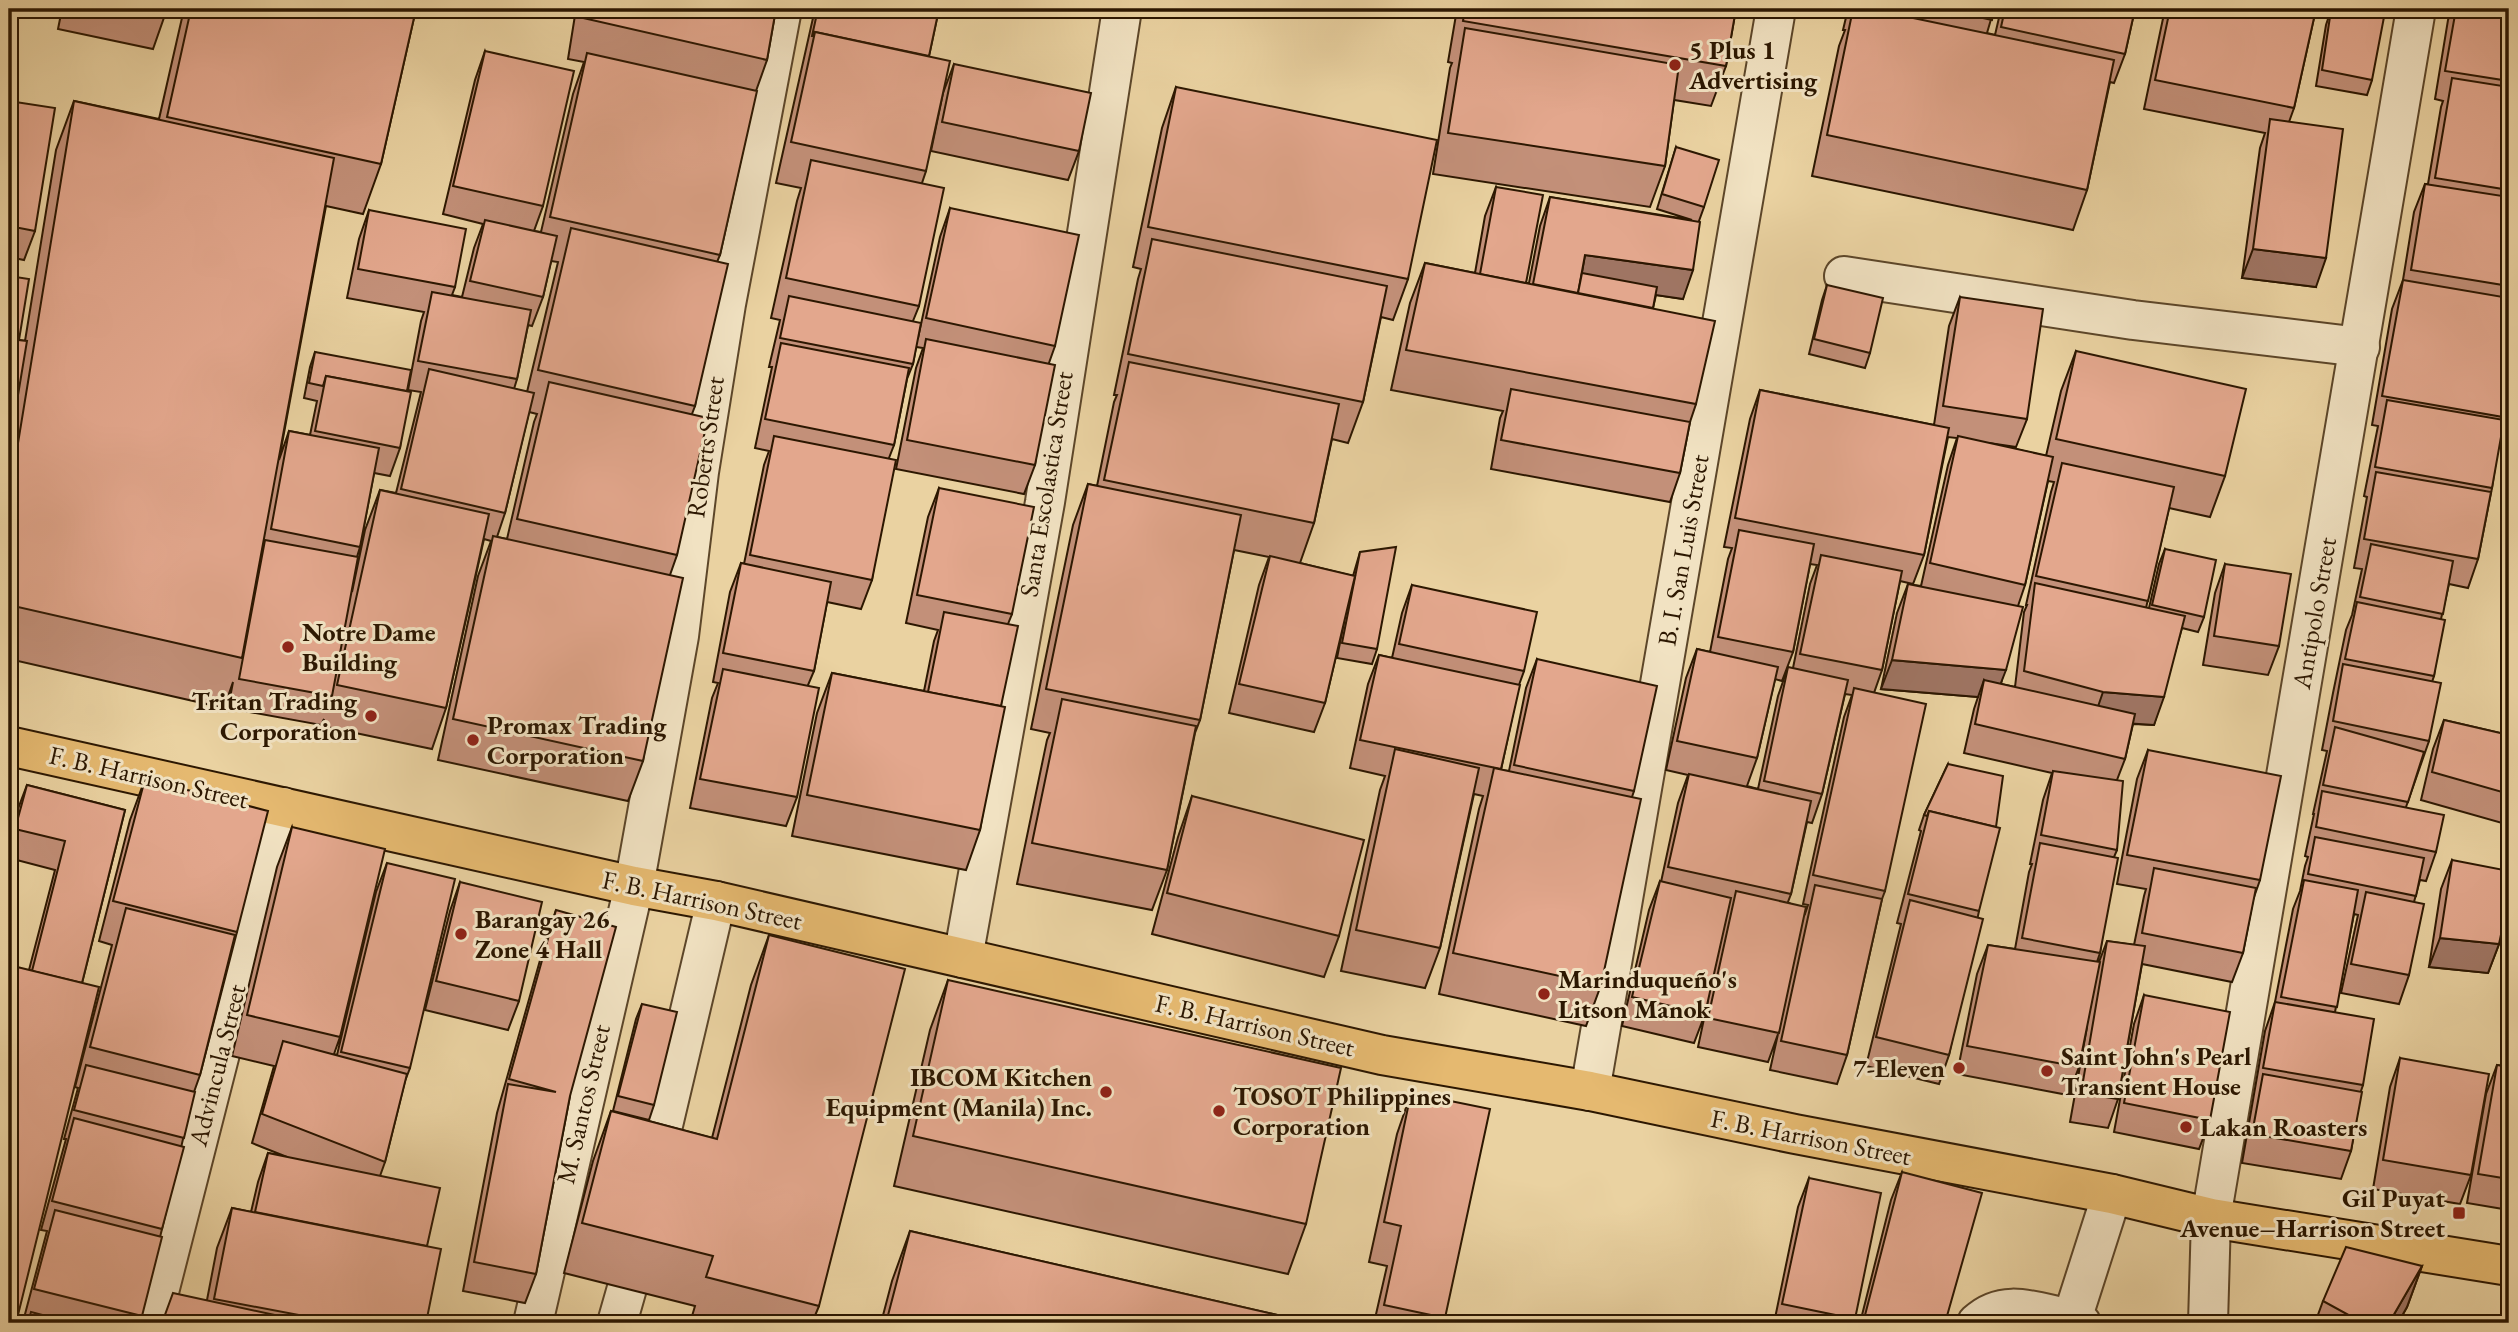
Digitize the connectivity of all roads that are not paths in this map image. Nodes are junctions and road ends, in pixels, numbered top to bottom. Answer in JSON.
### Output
{"nodes":[{"id":1,"x":782,"y":9,"type":"edge"},
{"id":2,"x":1122,"y":9,"type":"edge"},
{"id":3,"x":1776,"y":9,"type":"edge"},
{"id":4,"x":2416,"y":9,"type":"edge"},
{"id":5,"x":1844,"y":276,"type":"dead end"},
{"id":6,"x":2360,"y":347,"type":"junction"},
{"id":7,"x":9,"y":746,"type":"edge"},
{"id":8,"x":283,"y":807,"type":"junction"},
{"id":9,"x":634,"y":886,"type":"junction"},
{"id":10,"x":716,"y":901,"type":"junction"},
{"id":11,"x":963,"y":958,"type":"junction"},
{"id":12,"x":1590,"y":1091,"type":"junction"},
{"id":13,"x":650,"y":1176,"type":"edge"},
{"id":14,"x":2112,"y":1194,"type":"junction"},
{"id":15,"x":2211,"y":1218,"type":"junction"},
{"id":16,"x":2509,"y":1266,"type":"edge"},
{"id":17,"x":2077,"y":1321,"type":"edge"},
{"id":18,"x":151,"y":1323,"type":"edge"},
{"id":19,"x":533,"y":1323,"type":"edge"},
{"id":20,"x":1977,"y":1323,"type":"edge"},
{"id":21,"x":2208,"y":1323,"type":"edge"}],
"edges":[{"from":1,"to":9,"type":"street","name":"Roberts Street"},
{"from":2,"to":11,"type":"street","name":"Santa Escolastica Street"},
{"from":3,"to":12,"type":"street","name":"B. I. San Luis Street"},
{"from":4,"to":6,"type":"street","name":"Antipolo Street"},
{"from":5,"to":6,"type":"street"},
{"from":6,"to":15,"type":"street","name":"Antipolo Street"},
{"from":7,"to":8,"type":"main road","name":"F. B. Harrison Street"},
{"from":8,"to":9,"type":"main road","name":"F. B. Harrison Street"},
{"from":8,"to":18,"type":"street","name":"Advincula Street"},
{"from":9,"to":10,"type":"main road","name":"F. B. Harrison Street"},
{"from":9,"to":19,"type":"street","name":"M. Santos Street"},
{"from":10,"to":11,"type":"main road","name":"F. B. Harrison Street"},
{"from":10,"to":13,"type":"street"},
{"from":11,"to":12,"type":"main road","name":"F. B. Harrison Street"},
{"from":12,"to":14,"type":"main road","name":"F. B. Harrison Street"},
{"from":14,"to":15,"type":"main road","name":"F. B. Harrison Street"},
{"from":14,"to":17,"type":"street"},
{"from":15,"to":16,"type":"main road","name":"F. B. Harrison Street"},
{"from":15,"to":21,"type":"street","name":"Antipolo Street"},
{"from":17,"to":20,"type":"street"}]}
